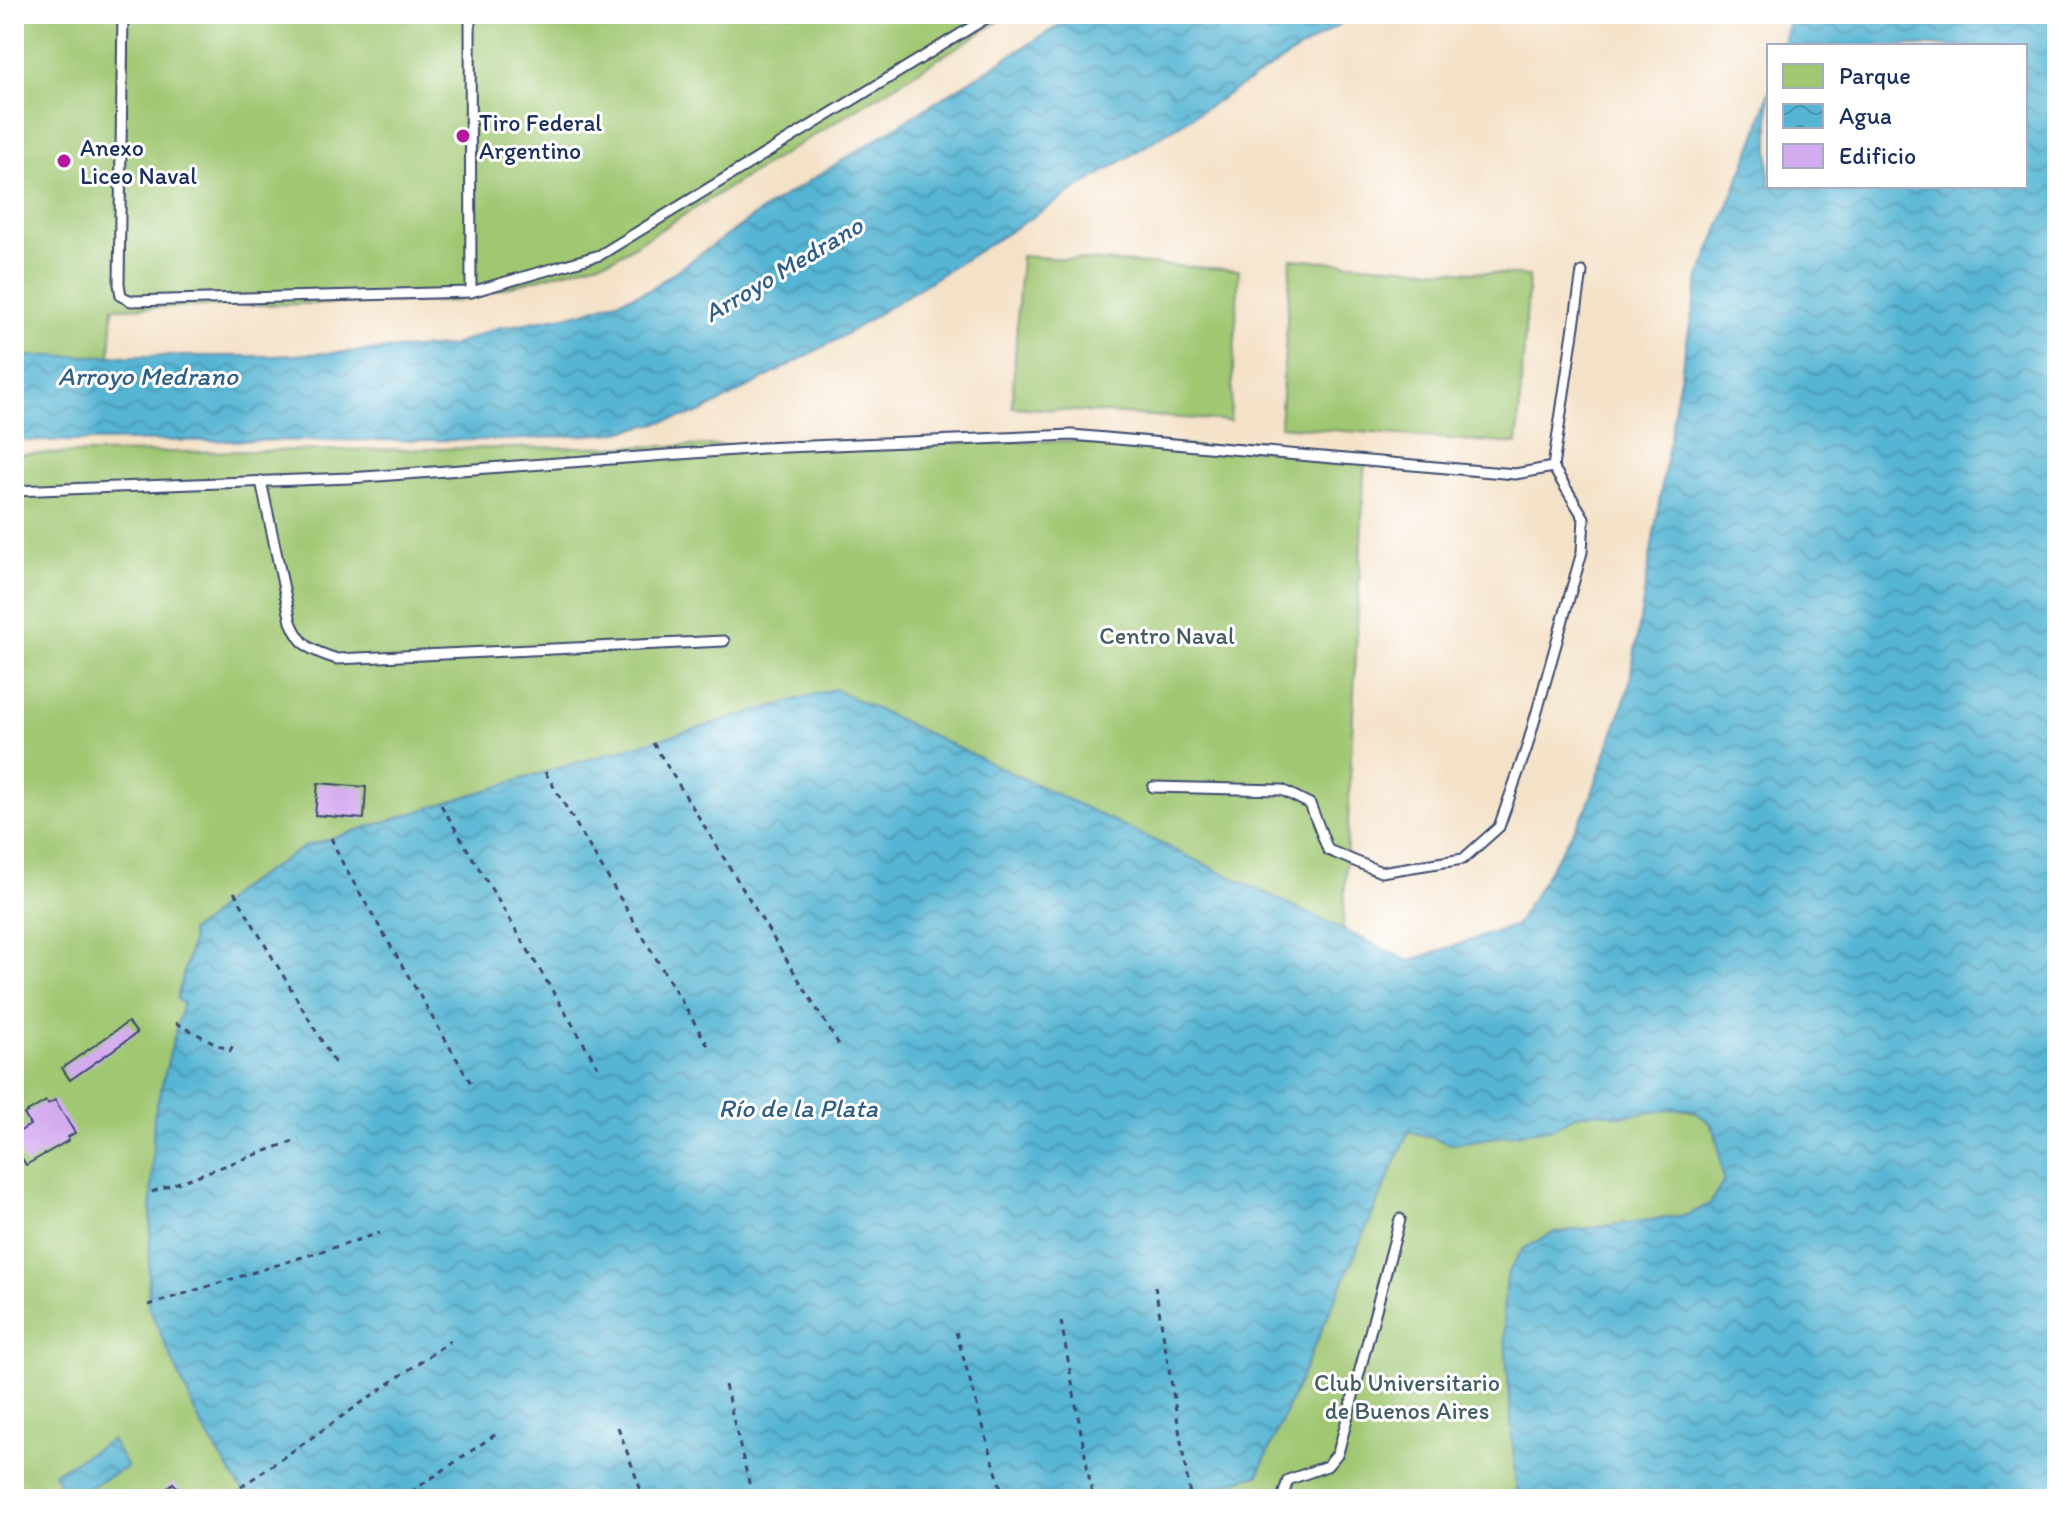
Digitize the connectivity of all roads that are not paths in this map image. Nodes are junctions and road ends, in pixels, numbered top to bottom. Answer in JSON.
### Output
{"nodes":[{"id":1,"x":123,"y":14,"type":"edge"},
{"id":2,"x":470,"y":14,"type":"edge"},
{"id":3,"x":993,"y":14,"type":"edge"},
{"id":4,"x":1582,"y":272,"type":"dead end"},
{"id":5,"x":471,"y":292,"type":"junction"},
{"id":6,"x":1553,"y":467,"type":"junction"},
{"id":7,"x":261,"y":481,"type":"junction"},
{"id":8,"x":14,"y":491,"type":"edge"},
{"id":9,"x":724,"y":641,"type":"dead end"},
{"id":10,"x":1153,"y":787,"type":"dead end"},
{"id":11,"x":1400,"y":1219,"type":"dead end"},
{"id":12,"x":14,"y":1489,"type":"edge"},
{"id":13,"x":22,"y":1499,"type":"edge"},
{"id":14,"x":1282,"y":1499,"type":"edge"}],
"edges":[{"from":1,"to":5,"type":"lane"},
{"from":2,"to":5,"type":"lane"},
{"from":3,"to":5,"type":"lane"},
{"from":4,"to":6,"type":"lane"},
{"from":6,"to":7,"type":"lane"},
{"from":6,"to":10,"type":"lane"},
{"from":7,"to":8,"type":"lane"},
{"from":7,"to":9,"type":"lane"},
{"from":11,"to":14,"type":"lane"},
{"from":12,"to":13,"type":"lane"}]}
